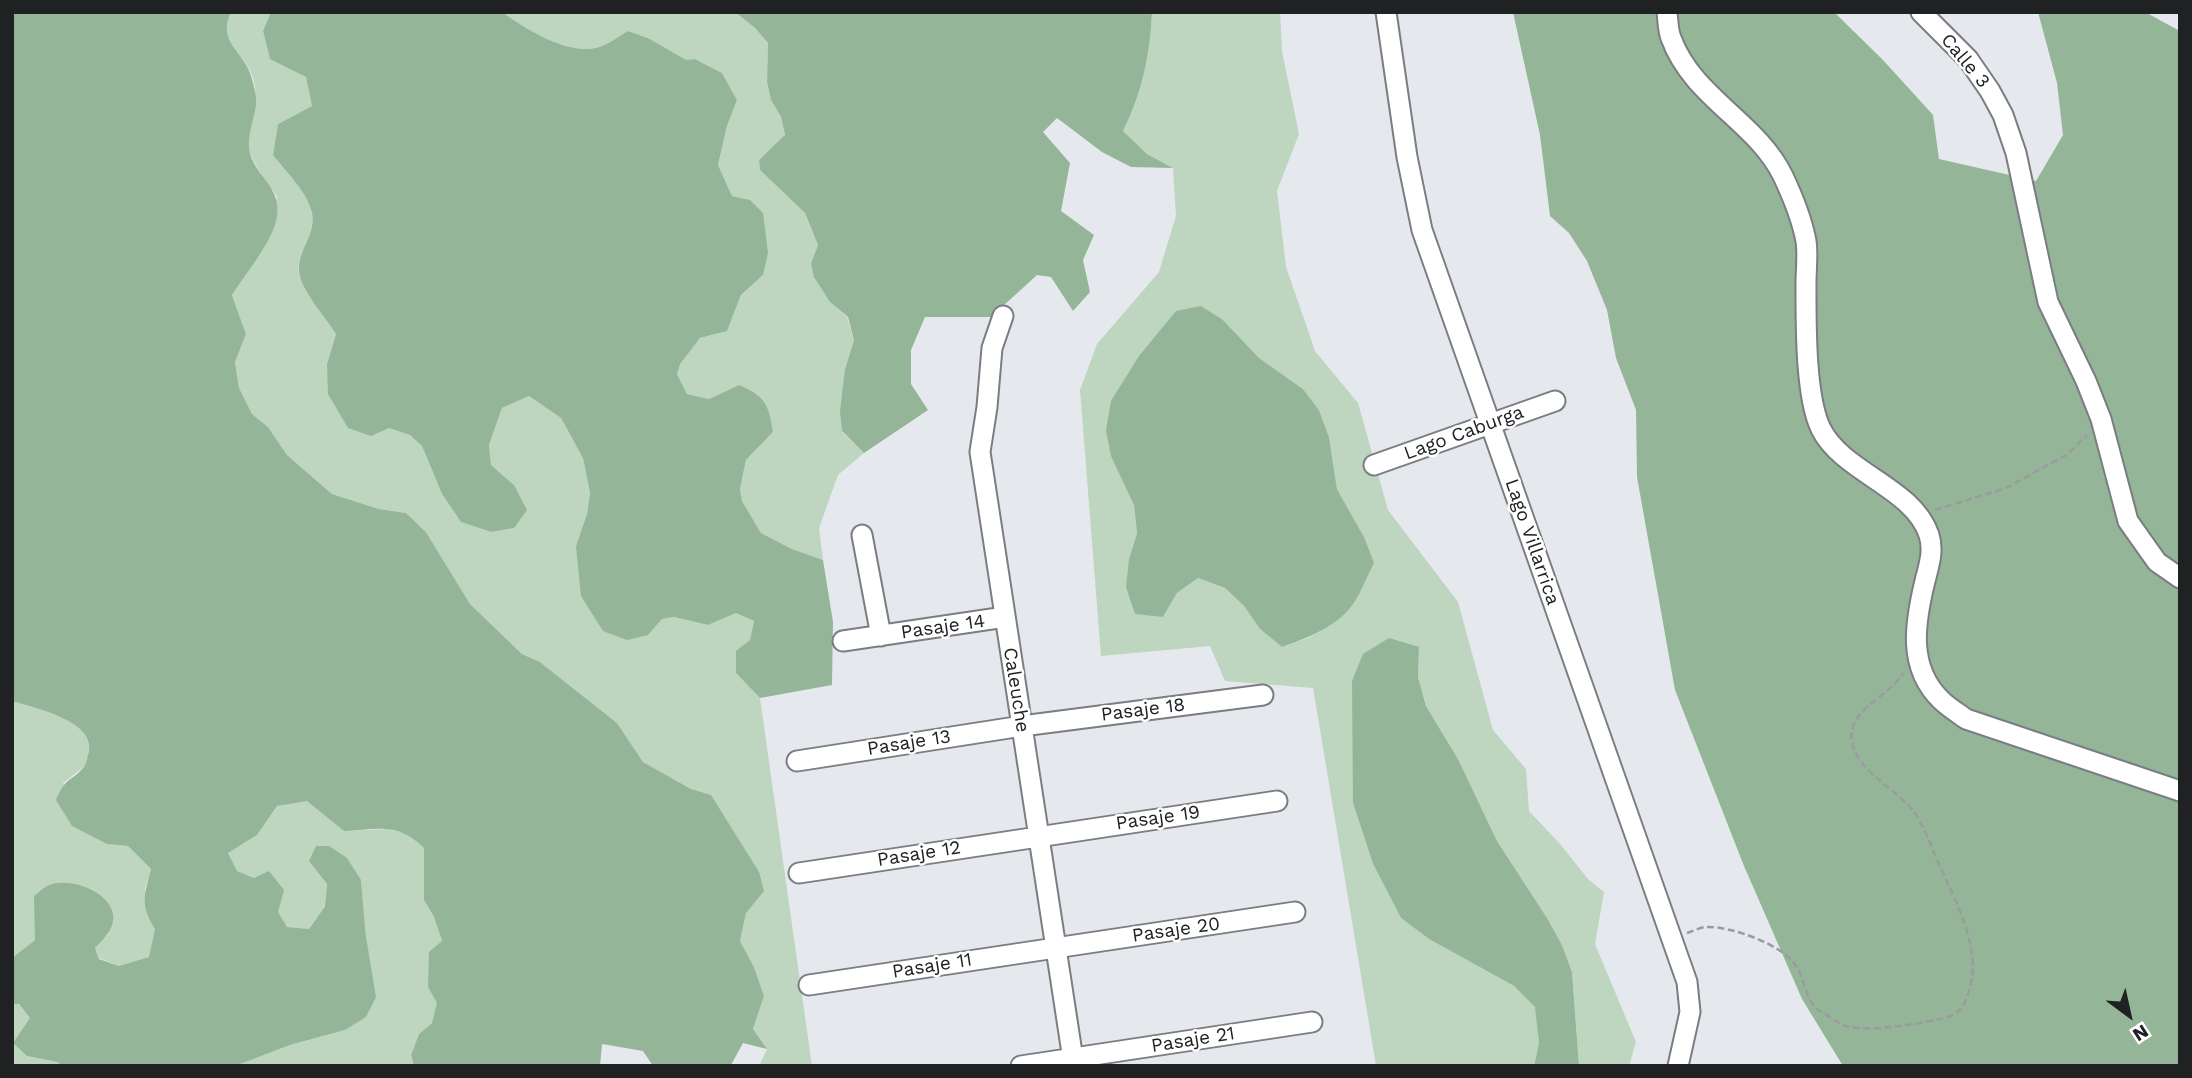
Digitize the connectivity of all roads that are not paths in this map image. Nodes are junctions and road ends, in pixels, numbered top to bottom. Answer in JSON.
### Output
{"nodes":[{"id":1,"x":1386,"y":12,"type":"edge"},
{"id":2,"x":1667,"y":12,"type":"edge"},
{"id":3,"x":1921,"y":12,"type":"edge"},
{"id":4,"x":1003,"y":316,"type":"dead end"},
{"id":5,"x":1555,"y":401,"type":"dead end"},
{"id":6,"x":1491,"y":424,"type":"junction"},
{"id":7,"x":1374,"y":465,"type":"dead end"},
{"id":8,"x":862,"y":535,"type":"dead end"},
{"id":9,"x":2180,"y":578,"type":"edge"},
{"id":10,"x":1005,"y":617,"type":"junction"},
{"id":11,"x":881,"y":636,"type":"junction"},
{"id":12,"x":843,"y":641,"type":"dead end"},
{"id":13,"x":1263,"y":695,"type":"dead end"},
{"id":14,"x":1022,"y":726,"type":"junction"},
{"id":15,"x":797,"y":761,"type":"dead end"},
{"id":16,"x":2180,"y":791,"type":"edge"},
{"id":17,"x":1278,"y":801,"type":"dead end"},
{"id":18,"x":1039,"y":836,"type":"junction"},
{"id":19,"x":799,"y":873,"type":"dead end"},
{"id":20,"x":1295,"y":912,"type":"dead end"},
{"id":21,"x":1056,"y":947,"type":"junction"},
{"id":22,"x":809,"y":985,"type":"dead end"},
{"id":23,"x":1312,"y":1022,"type":"dead end"},
{"id":24,"x":1074,"y":1062,"type":"edge"},
{"id":25,"x":1021,"y":1066,"type":"edge"},
{"id":26,"x":1678,"y":1066,"type":"edge"}],
"edges":[{"from":1,"to":6,"type":"street","name":"Lago Villarrica"},
{"from":2,"to":16,"type":"street"},
{"from":3,"to":9,"type":"street","name":"Calle 3"},
{"from":4,"to":10,"type":"street","name":"Caleuche"},
{"from":5,"to":6,"type":"street","name":"Lago Caburga"},
{"from":6,"to":7,"type":"street","name":"Lago Caburga"},
{"from":6,"to":26,"type":"street","name":"Lago Villarrica"},
{"from":8,"to":11,"type":"street","name":"Pasaje 14"},
{"from":10,"to":11,"type":"street","name":"Pasaje 14"},
{"from":10,"to":14,"type":"street","name":"Caleuche"},
{"from":11,"to":12,"type":"street","name":"Pasaje 14"},
{"from":13,"to":14,"type":"street","name":"Pasaje 18"},
{"from":14,"to":15,"type":"street","name":"Pasaje 13"},
{"from":14,"to":18,"type":"street","name":"Caleuche"},
{"from":17,"to":18,"type":"street","name":"Pasaje 19"},
{"from":18,"to":19,"type":"street","name":"Pasaje 12"},
{"from":18,"to":21,"type":"street","name":"Caleuche"},
{"from":20,"to":21,"type":"street","name":"Pasaje 20"},
{"from":21,"to":22,"type":"street","name":"Pasaje 11"},
{"from":21,"to":24,"type":"street","name":"Caleuche"},
{"from":23,"to":24,"type":"street","name":"Pasaje 21"},
{"from":24,"to":25,"type":"street","name":"Pasaje 21"}]}
